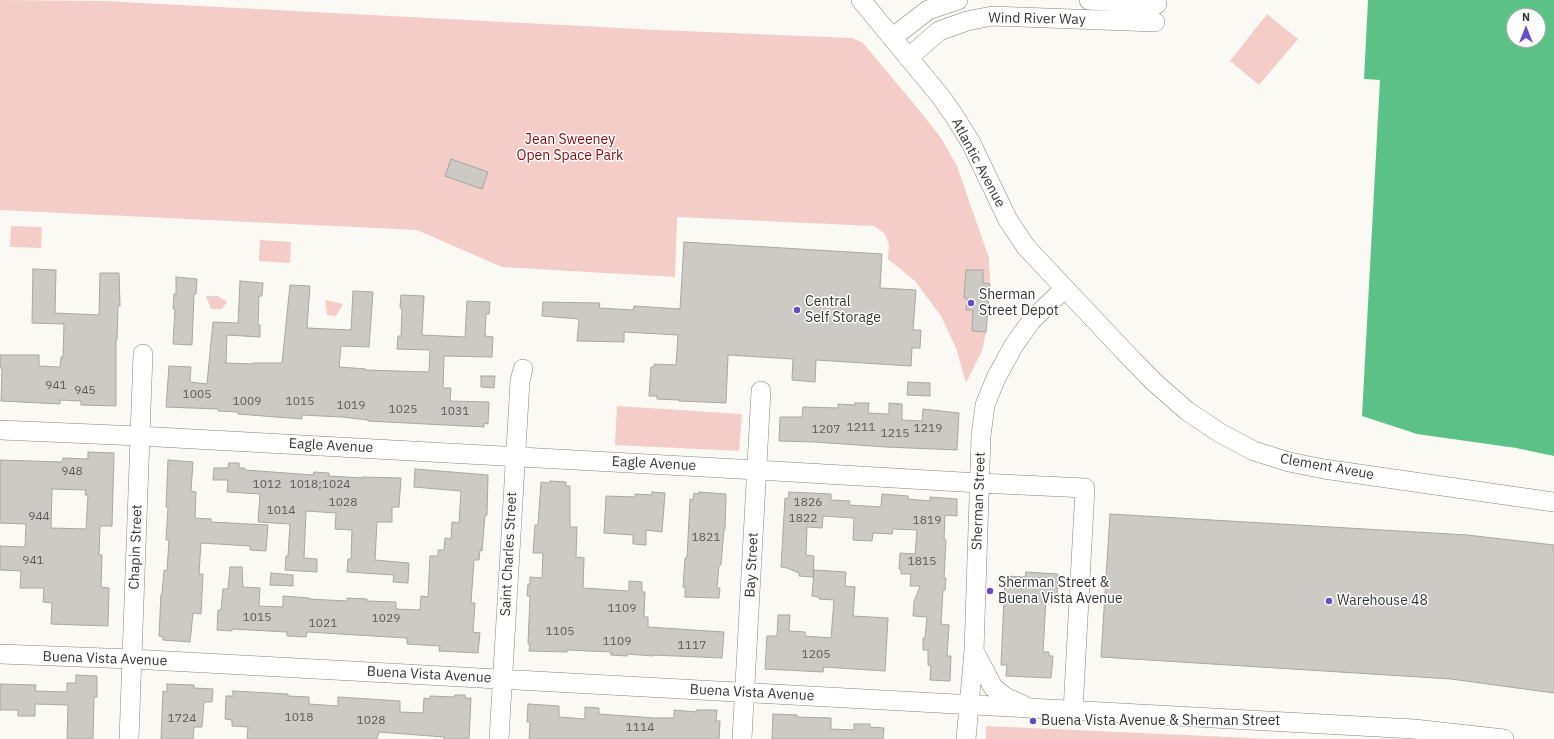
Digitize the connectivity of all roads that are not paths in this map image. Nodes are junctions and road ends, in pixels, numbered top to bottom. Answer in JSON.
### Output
{"nodes":[{"id":1,"x":861,"y":0,"type":"edge"},
{"id":2,"x":958,"y":0,"type":"edge"},
{"id":3,"x":1089,"y":0,"type":"edge"},
{"id":4,"x":892,"y":38,"type":"junction"},
{"id":5,"x":908,"y":58,"type":"junction"},
{"id":6,"x":1064,"y":289,"type":"junction"},
{"id":7,"x":143,"y":354,"type":"dead end"},
{"id":8,"x":523,"y":368,"type":"dead end"},
{"id":9,"x":761,"y":391,"type":"dead end"},
{"id":10,"x":0,"y":430,"type":"edge"},
{"id":11,"x":139,"y":436,"type":"junction"},
{"id":12,"x":515,"y":456,"type":"junction"},
{"id":13,"x":757,"y":470,"type":"junction"},
{"id":14,"x":979,"y":483,"type":"junction"},
{"id":15,"x":1554,"y":502,"type":"edge"},
{"id":16,"x":974,"y":651,"type":"junction"},
{"id":17,"x":0,"y":654,"type":"edge"},
{"id":18,"x":132,"y":659,"type":"junction"},
{"id":19,"x":502,"y":679,"type":"junction"},
{"id":20,"x":744,"y":693,"type":"junction"},
{"id":21,"x":969,"y":706,"type":"junction"},
{"id":22,"x":1032,"y":708,"type":"junction"},
{"id":23,"x":1073,"y":711,"type":"junction"},
{"id":24,"x":1413,"y":734,"type":"edge"},
{"id":25,"x":129,"y":739,"type":"edge"},
{"id":26,"x":499,"y":739,"type":"edge"},
{"id":27,"x":742,"y":739,"type":"edge"},
{"id":28,"x":966,"y":739,"type":"edge"},
{"id":29,"x":1504,"y":739,"type":"edge"}],
"edges":[{"from":1,"to":4,"type":"street","name":"Atlantic Avenue"},
{"from":2,"to":4,"type":"street"},
{"from":3,"to":5,"type":"street","name":"Wind River Way"},
{"from":4,"to":5,"type":"street","name":"Atlantic Avenue"},
{"from":5,"to":6,"type":"street","name":"Atlantic Avenue"},
{"from":6,"to":14,"type":"street","name":"Sherman Street"},
{"from":6,"to":15,"type":"street","name":"Clement Aveue"},
{"from":7,"to":11,"type":"street","name":"Chapin Street"},
{"from":8,"to":12,"type":"street","name":"Saint Charles Street"},
{"from":9,"to":13,"type":"street","name":"Bay Street"},
{"from":10,"to":11,"type":"street","name":"Eagle Avenue"},
{"from":11,"to":12,"type":"street","name":"Eagle Avenue"},
{"from":11,"to":18,"type":"street","name":"Chapin Street"},
{"from":12,"to":13,"type":"street","name":"Eagle Avenue"},
{"from":12,"to":19,"type":"street","name":"Saint Charles Street"},
{"from":13,"to":14,"type":"street","name":"Eagle Avenue"},
{"from":13,"to":20,"type":"street","name":"Bay Street"},
{"from":14,"to":16,"type":"street","name":"Sherman Street"},
{"from":14,"to":23,"type":"street","name":"Eagle Avenue"},
{"from":16,"to":21,"type":"street","name":"Sherman Street"},
{"from":16,"to":22,"type":"street"},
{"from":17,"to":18,"type":"street","name":"Buena Vista Avenue"},
{"from":18,"to":19,"type":"street","name":"Buena Vista Avenue"},
{"from":18,"to":25,"type":"street","name":"Chapin Street"},
{"from":19,"to":20,"type":"street","name":"Buena Vista Avenue"},
{"from":19,"to":26,"type":"street","name":"Saint Charles Street"},
{"from":20,"to":21,"type":"street","name":"Buena Vista Avenue"},
{"from":20,"to":27,"type":"street","name":"Bay Street"},
{"from":21,"to":22,"type":"street","name":"Buena Vista Avenue"},
{"from":21,"to":28,"type":"street","name":"Sherman Street"},
{"from":22,"to":23,"type":"street","name":"Buena Vista Avenue"},
{"from":23,"to":24,"type":"street","name":"Buena Vista Avenue"},
{"from":24,"to":29,"type":"street","name":"Buena Vista Avenue"}]}
